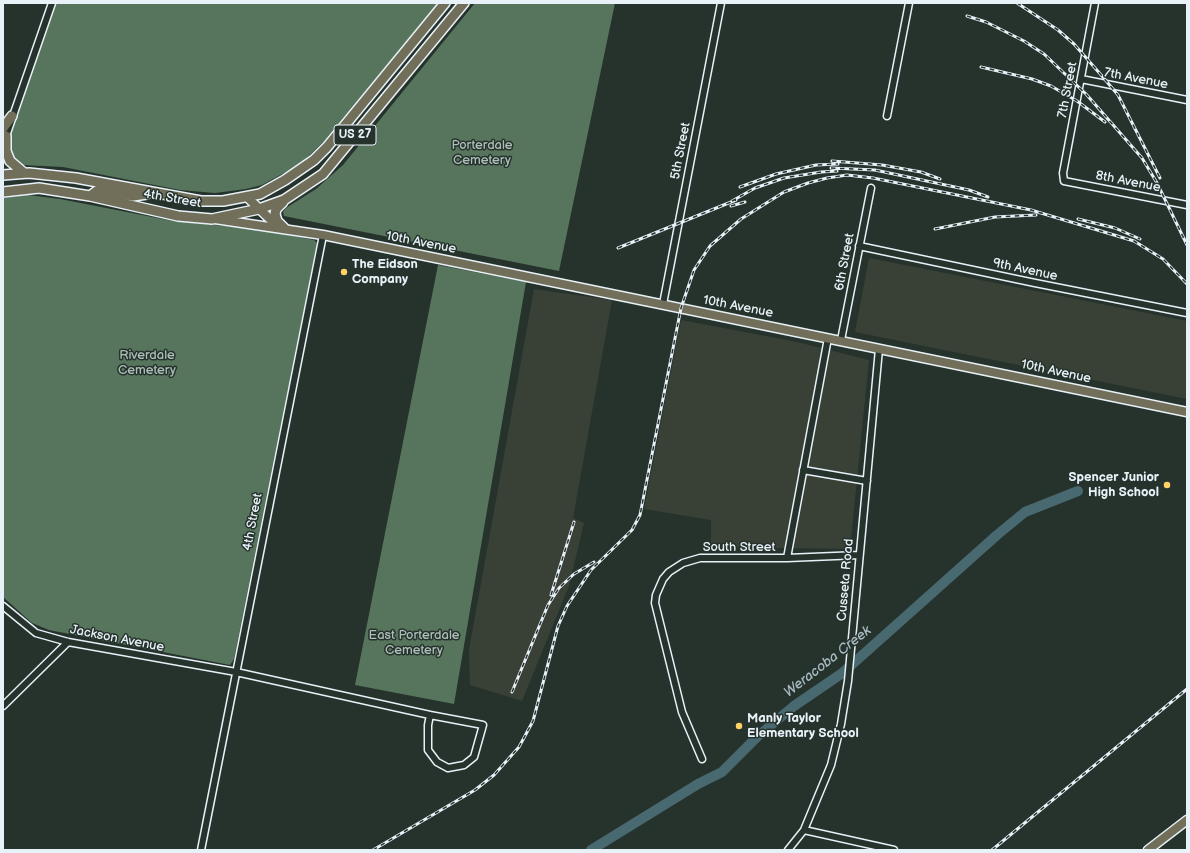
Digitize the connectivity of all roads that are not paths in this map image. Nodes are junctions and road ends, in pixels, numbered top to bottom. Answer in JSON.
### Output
{"nodes":[{"id":1,"x":52,"y":3,"type":"edge"},
{"id":2,"x":445,"y":3,"type":"edge"},
{"id":3,"x":464,"y":3,"type":"edge"},
{"id":4,"x":721,"y":3,"type":"edge"},
{"id":5,"x":909,"y":3,"type":"edge"},
{"id":6,"x":1095,"y":3,"type":"edge"},
{"id":7,"x":1081,"y":79,"type":"junction"},
{"id":8,"x":1187,"y":100,"type":"edge"},
{"id":9,"x":12,"y":116,"type":"joint"},
{"id":10,"x":887,"y":116,"type":"dead end"},
{"id":11,"x":4,"y":133,"type":"edge"},
{"id":12,"x":3,"y":146,"type":"edge"},
{"id":13,"x":24,"y":173,"type":"junction"},
{"id":14,"x":3,"y":175,"type":"edge"},
{"id":15,"x":1064,"y":181,"type":"joint"},
{"id":16,"x":871,"y":188,"type":"dead end"},
{"id":17,"x":3,"y":192,"type":"edge"},
{"id":18,"x":155,"y":192,"type":"junction"},
{"id":19,"x":90,"y":196,"type":"junction"},
{"id":20,"x":247,"y":197,"type":"junction"},
{"id":21,"x":284,"y":200,"type":"junction"},
{"id":22,"x":1187,"y":205,"type":"edge"},
{"id":23,"x":259,"y":209,"type":"junction"},
{"id":24,"x":212,"y":218,"type":"junction"},
{"id":25,"x":284,"y":228,"type":"junction"},
{"id":26,"x":323,"y":235,"type":"junction"},
{"id":27,"x":859,"y":246,"type":"junction"},
{"id":28,"x":663,"y":304,"type":"junction"},
{"id":29,"x":1187,"y":313,"type":"edge"},
{"id":30,"x":828,"y":338,"type":"junction"},
{"id":31,"x":841,"y":340,"type":"junction"},
{"id":32,"x":879,"y":349,"type":"junction"},
{"id":33,"x":1187,"y":412,"type":"edge"},
{"id":34,"x":803,"y":470,"type":"junction"},
{"id":35,"x":867,"y":482,"type":"junction"},
{"id":36,"x":859,"y":555,"type":"junction"},
{"id":37,"x":787,"y":558,"type":"junction"},
{"id":38,"x":3,"y":606,"type":"edge"},
{"id":39,"x":68,"y":642,"type":"junction"},
{"id":40,"x":236,"y":672,"type":"junction"},
{"id":41,"x":3,"y":706,"type":"edge"},
{"id":42,"x":430,"y":715,"type":"junction"},
{"id":43,"x":702,"y":759,"type":"dead end"},
{"id":44,"x":1187,"y":820,"type":"edge"},
{"id":45,"x":804,"y":830,"type":"junction"},
{"id":46,"x":201,"y":850,"type":"edge"},
{"id":47,"x":788,"y":850,"type":"edge"},
{"id":48,"x":894,"y":850,"type":"edge"},
{"id":49,"x":1148,"y":850,"type":"edge"}],
"edges":[{"from":1,"to":9,"type":"street"},
{"from":2,"to":20,"type":"highway","name":"4th Street","number":"US 27"},
{"from":3,"to":21,"type":"highway","name":"4th Street","number":"US 27"},
{"from":4,"to":28,"type":"street","name":"5th Street"},
{"from":5,"to":10,"type":"street"},
{"from":6,"to":7,"type":"street","name":"7th Street"},
{"from":7,"to":8,"type":"street","name":"7th Avenue"},
{"from":7,"to":15,"type":"street","name":"7th Street"},
{"from":9,"to":11,"type":"highway"},
{"from":11,"to":12,"type":"street"},
{"from":11,"to":13,"type":"highway"},
{"from":13,"to":14,"type":"highway","name":"4th Street","number":"US 27"},
{"from":13,"to":18,"type":"highway","name":"4th Street","number":"US 27"},
{"from":15,"to":22,"type":"street","name":"8th Avenue"},
{"from":16,"to":27,"type":"street","name":"6th Street"},
{"from":17,"to":19,"type":"highway","name":"4th Street","number":"US 27"},
{"from":18,"to":19,"type":"highway"},
{"from":18,"to":20,"type":"highway","name":"4th Street","number":"US 27"},
{"from":19,"to":24,"type":"highway","name":"4th Street","number":"US 27"},
{"from":20,"to":23,"type":"main road","name":"10th Avenue"},
{"from":21,"to":23,"type":"highway","name":"4th Street","number":"US 27"},
{"from":21,"to":25,"type":"highway"},
{"from":23,"to":24,"type":"highway","name":"4th Street","number":"US 27"},
{"from":23,"to":25,"type":"main road","name":"10th Avenue"},
{"from":24,"to":25,"type":"main road","name":"10th Avenue"},
{"from":25,"to":26,"type":"main road","name":"10th Avenue"},
{"from":26,"to":28,"type":"main road","name":"10th Avenue"},
{"from":26,"to":40,"type":"street","name":"4th Street"},
{"from":27,"to":29,"type":"street","name":"9th Avenue"},
{"from":27,"to":31,"type":"street","name":"6th Street"},
{"from":28,"to":30,"type":"main road","name":"10th Avenue"},
{"from":30,"to":31,"type":"main road","name":"10th Avenue"},
{"from":30,"to":34,"type":"street","name":"South Street"},
{"from":31,"to":32,"type":"main road","name":"10th Avenue"},
{"from":32,"to":33,"type":"main road","name":"10th Avenue"},
{"from":32,"to":35,"type":"street","name":"Cusseta Road"},
{"from":34,"to":35,"type":"street"},
{"from":34,"to":37,"type":"street","name":"South Street"},
{"from":35,"to":36,"type":"street","name":"Cusseta Road"},
{"from":36,"to":37,"type":"street"},
{"from":36,"to":45,"type":"street","name":"Cusseta Road"},
{"from":37,"to":43,"type":"street","name":"South Street"},
{"from":38,"to":39,"type":"street","name":"Jackson Avenue"},
{"from":39,"to":40,"type":"street","name":"Jackson Avenue"},
{"from":39,"to":41,"type":"street"},
{"from":40,"to":42,"type":"street","name":"Jackson Avenue"},
{"from":40,"to":46,"type":"street","name":"4th Street"},
{"from":42,"to":42,"type":"street","name":"Jackson Avenue"},
{"from":44,"to":49,"type":"main road"},
{"from":45,"to":47,"type":"street","name":"Cusseta Road"},
{"from":45,"to":48,"type":"street"}]}
